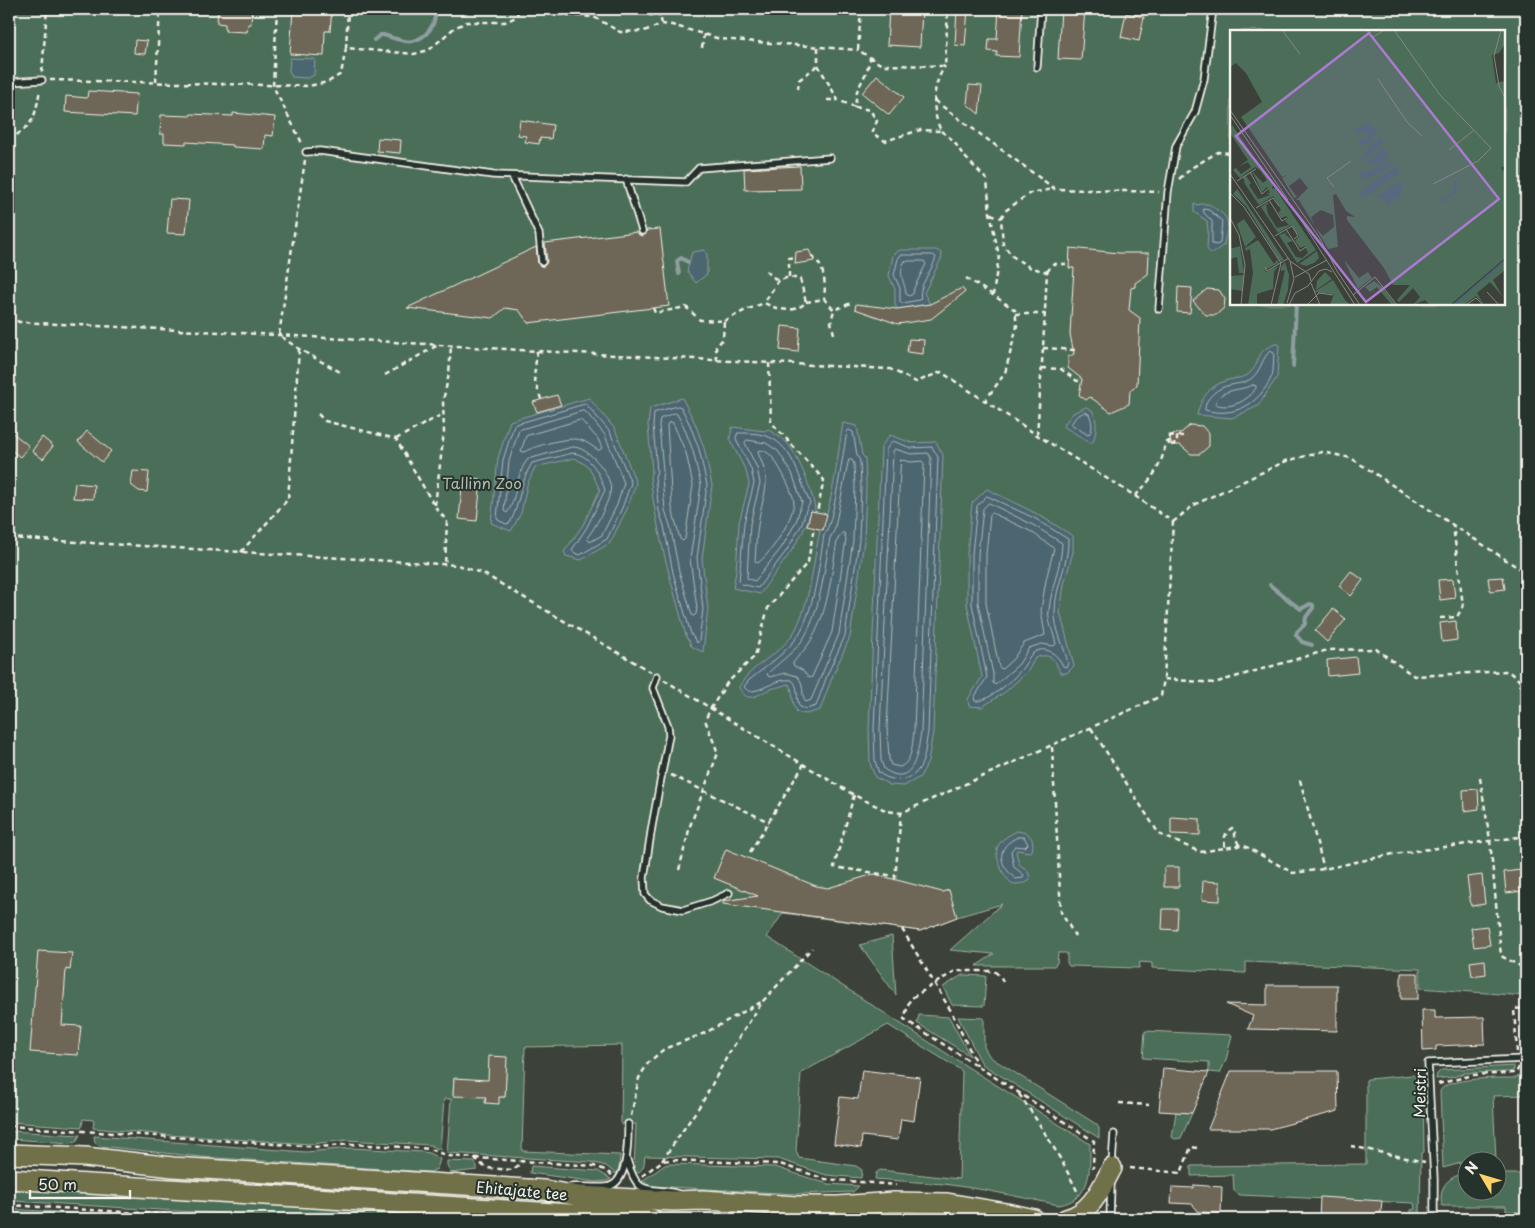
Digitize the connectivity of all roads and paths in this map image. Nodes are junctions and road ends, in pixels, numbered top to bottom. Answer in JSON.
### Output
{"nodes":[{"id":1,"x":160,"y":9,"type":"edge"},
{"id":2,"x":277,"y":9,"type":"edge"},
{"id":3,"x":348,"y":9,"type":"edge"},
{"id":4,"x":519,"y":9,"type":"edge"},
{"id":5,"x":533,"y":9,"type":"edge"},
{"id":6,"x":641,"y":9,"type":"edge"},
{"id":7,"x":664,"y":9,"type":"edge"},
{"id":8,"x":861,"y":9,"type":"edge"},
{"id":9,"x":948,"y":9,"type":"edge"},
{"id":10,"x":1040,"y":9,"type":"edge"},
{"id":11,"x":1213,"y":9,"type":"edge"},
{"id":12,"x":660,"y":15,"type":"junction"},
{"id":13,"x":662,"y":24,"type":"junction"},
{"id":14,"x":704,"y":34,"type":"junction"},
{"id":15,"x":818,"y":46,"type":"junction"},
{"id":16,"x":346,"y":48,"type":"junction"},
{"id":17,"x":702,"y":48,"type":"dead end"},
{"id":18,"x":858,"y":50,"type":"junction"},
{"id":19,"x":871,"y":58,"type":"junction"},
{"id":20,"x":818,"y":65,"type":"junction"},
{"id":21,"x":945,"y":66,"type":"junction"},
{"id":22,"x":1037,"y":67,"type":"dead end"},
{"id":23,"x":42,"y":80,"type":"joint"},
{"id":24,"x":9,"y":82,"type":"edge"},
{"id":25,"x":156,"y":82,"type":"junction"},
{"id":26,"x":273,"y":86,"type":"junction"},
{"id":27,"x":798,"y":89,"type":"dead end"},
{"id":28,"x":827,"y":100,"type":"dead end"},
{"id":29,"x":838,"y":100,"type":"junction"},
{"id":30,"x":935,"y":101,"type":"junction"},
{"id":31,"x":854,"y":107,"type":"junction"},
{"id":32,"x":940,"y":131,"type":"junction"},
{"id":33,"x":306,"y":152,"type":"junction"},
{"id":34,"x":1230,"y":153,"type":"edge"},
{"id":35,"x":830,"y":158,"type":"dead end"},
{"id":36,"x":512,"y":176,"type":"junction"},
{"id":37,"x":626,"y":179,"type":"junction"},
{"id":38,"x":1055,"y":189,"type":"junction"},
{"id":39,"x":1168,"y":192,"type":"junction"},
{"id":40,"x":990,"y":213,"type":"junction"},
{"id":41,"x":1001,"y":218,"type":"junction"},
{"id":42,"x":642,"y":231,"type":"dead end"},
{"id":43,"x":811,"y":256,"type":"dead end"},
{"id":44,"x":796,"y":257,"type":"dead end"},
{"id":45,"x":542,"y":262,"type":"dead end"},
{"id":46,"x":1069,"y":264,"type":"dead end"},
{"id":47,"x":766,"y":271,"type":"dead end"},
{"id":48,"x":1047,"y":272,"type":"junction"},
{"id":49,"x":789,"y":277,"type":"junction"},
{"id":50,"x":966,"y":278,"type":"dead end"},
{"id":51,"x":778,"y":281,"type":"junction"},
{"id":52,"x":993,"y":295,"type":"junction"},
{"id":53,"x":824,"y":299,"type":"junction"},
{"id":54,"x":806,"y":302,"type":"junction"},
{"id":55,"x":764,"y":303,"type":"junction"},
{"id":56,"x":851,"y":303,"type":"dead end"},
{"id":57,"x":653,"y":308,"type":"dead end"},
{"id":58,"x":1159,"y":309,"type":"dead end"},
{"id":59,"x":834,"y":310,"type":"junction"},
{"id":60,"x":1015,"y":314,"type":"junction"},
{"id":61,"x":1045,"y":314,"type":"junction"},
{"id":62,"x":9,"y":316,"type":"edge"},
{"id":63,"x":15,"y":320,"type":"junction"},
{"id":64,"x":9,"y":321,"type":"edge"},
{"id":65,"x":724,"y":321,"type":"junction"},
{"id":66,"x":834,"y":334,"type":"dead end"},
{"id":67,"x":279,"y":335,"type":"junction"},
{"id":68,"x":439,"y":345,"type":"junction"},
{"id":69,"x":451,"y":346,"type":"junction"},
{"id":70,"x":1044,"y":348,"type":"junction"},
{"id":71,"x":299,"y":349,"type":"junction"},
{"id":72,"x":1076,"y":350,"type":"dead end"},
{"id":73,"x":537,"y":351,"type":"junction"},
{"id":74,"x":717,"y":361,"type":"junction"},
{"id":75,"x":769,"y":363,"type":"junction"},
{"id":76,"x":1042,"y":368,"type":"junction"},
{"id":77,"x":342,"y":373,"type":"dead end"},
{"id":78,"x":385,"y":375,"type":"dead end"},
{"id":79,"x":1083,"y":380,"type":"dead end"},
{"id":80,"x":541,"y":399,"type":"dead end"},
{"id":81,"x":985,"y":401,"type":"junction"},
{"id":82,"x":318,"y":414,"type":"dead end"},
{"id":83,"x":444,"y":414,"type":"junction"},
{"id":84,"x":1036,"y":435,"type":"junction"},
{"id":85,"x":1184,"y":436,"type":"dead end"},
{"id":86,"x":396,"y":439,"type":"junction"},
{"id":87,"x":1136,"y":496,"type":"junction"},
{"id":88,"x":435,"y":507,"type":"junction"},
{"id":89,"x":817,"y":512,"type":"dead end"},
{"id":90,"x":1173,"y":522,"type":"junction"},
{"id":91,"x":1453,"y":525,"type":"junction"},
{"id":92,"x":814,"y":528,"type":"dead end"},
{"id":93,"x":9,"y":538,"type":"edge"},
{"id":94,"x":241,"y":552,"type":"junction"},
{"id":95,"x":445,"y":565,"type":"junction"},
{"id":96,"x":1526,"y":574,"type":"edge"},
{"id":97,"x":1440,"y":618,"type":"dead end"},
{"id":98,"x":658,"y":676,"type":"junction"},
{"id":99,"x":1164,"y":679,"type":"junction"},
{"id":100,"x":1526,"y":686,"type":"edge"},
{"id":101,"x":711,"y":708,"type":"junction"},
{"id":102,"x":1091,"y":728,"type":"junction"},
{"id":103,"x":1052,"y":746,"type":"junction"},
{"id":104,"x":804,"y":764,"type":"junction"},
{"id":105,"x":663,"y":771,"type":"junction"},
{"id":106,"x":1480,"y":778,"type":"dead end"},
{"id":107,"x":1300,"y":780,"type":"dead end"},
{"id":108,"x":704,"y":791,"type":"junction"},
{"id":109,"x":854,"y":794,"type":"junction"},
{"id":110,"x":901,"y":813,"type":"junction"},
{"id":111,"x":768,"y":822,"type":"junction"},
{"id":112,"x":1526,"y":836,"type":"edge"},
{"id":113,"x":1490,"y":840,"type":"junction"},
{"id":114,"x":1239,"y":845,"type":"junction"},
{"id":115,"x":1225,"y":847,"type":"junction"},
{"id":116,"x":750,"y":852,"type":"dead end"},
{"id":117,"x":1324,"y":869,"type":"junction"},
{"id":118,"x":679,"y":870,"type":"dead end"},
{"id":119,"x":729,"y":893,"type":"dead end"},
{"id":120,"x":902,"y":929,"type":"dead end"},
{"id":121,"x":1075,"y":936,"type":"dead end"},
{"id":122,"x":812,"y":948,"type":"dead end"},
{"id":123,"x":1526,"y":969,"type":"edge"},
{"id":124,"x":1003,"y":982,"type":"dead end"},
{"id":125,"x":935,"y":983,"type":"junction"},
{"id":126,"x":763,"y":1001,"type":"junction"},
{"id":127,"x":1526,"y":1008,"type":"edge"},
{"id":128,"x":1526,"y":1059,"type":"edge"},
{"id":129,"x":1518,"y":1060,"type":"junction"},
{"id":130,"x":978,"y":1066,"type":"junction"},
{"id":131,"x":1017,"y":1092,"type":"junction"},
{"id":132,"x":1438,"y":1092,"type":"dead end"},
{"id":133,"x":1119,"y":1103,"type":"dead end"},
{"id":134,"x":1148,"y":1105,"type":"dead end"},
{"id":135,"x":628,"y":1124,"type":"joint"},
{"id":136,"x":9,"y":1126,"type":"edge"},
{"id":137,"x":1114,"y":1134,"type":"dead end"},
{"id":138,"x":1094,"y":1141,"type":"dead end"},
{"id":139,"x":1351,"y":1146,"type":"dead end"},
{"id":140,"x":1197,"y":1148,"type":"dead end"},
{"id":141,"x":9,"y":1154,"type":"edge"},
{"id":142,"x":474,"y":1158,"type":"junction"},
{"id":143,"x":626,"y":1159,"type":"junction"},
{"id":144,"x":524,"y":1161,"type":"junction"},
{"id":145,"x":662,"y":1162,"type":"junction"},
{"id":146,"x":1432,"y":1164,"type":"junction"},
{"id":147,"x":1121,"y":1168,"type":"junction"},
{"id":148,"x":614,"y":1177,"type":"dead end"},
{"id":149,"x":9,"y":1179,"type":"edge"},
{"id":150,"x":638,"y":1179,"type":"dead end"},
{"id":151,"x":905,"y":1185,"type":"dead end"},
{"id":152,"x":544,"y":1190,"type":"junction"},
{"id":153,"x":1081,"y":1198,"type":"dead end"},
{"id":154,"x":703,"y":1200,"type":"junction"},
{"id":155,"x":9,"y":1205,"type":"edge"},
{"id":156,"x":197,"y":1218,"type":"edge"},
{"id":157,"x":238,"y":1219,"type":"edge"},
{"id":158,"x":652,"y":1219,"type":"edge"},
{"id":159,"x":1034,"y":1219,"type":"edge"},
{"id":160,"x":1042,"y":1219,"type":"edge"},
{"id":161,"x":1066,"y":1219,"type":"edge"},
{"id":162,"x":1110,"y":1219,"type":"edge"},
{"id":163,"x":1434,"y":1219,"type":"edge"}],
"edges":[{"from":1,"to":25,"type":"path"},
{"from":2,"to":26,"type":"path"},
{"from":3,"to":16,"type":"path"},
{"from":4,"to":16,"type":"path"},
{"from":5,"to":13,"type":"path"},
{"from":6,"to":12,"type":"path"},
{"from":7,"to":12,"type":"path"},
{"from":8,"to":18,"type":"path"},
{"from":9,"to":21,"type":"path"},
{"from":10,"to":22,"type":"lane"},
{"from":11,"to":39,"type":"lane"},
{"from":12,"to":13,"type":"path"},
{"from":13,"to":14,"type":"path"},
{"from":14,"to":15,"type":"path"},
{"from":14,"to":17,"type":"path"},
{"from":15,"to":18,"type":"path"},
{"from":15,"to":20,"type":"path"},
{"from":16,"to":26,"type":"path"},
{"from":18,"to":19,"type":"path"},
{"from":19,"to":21,"type":"path"},
{"from":19,"to":31,"type":"path"},
{"from":20,"to":27,"type":"path"},
{"from":20,"to":29,"type":"path"},
{"from":21,"to":30,"type":"path"},
{"from":23,"to":24,"type":"lane"},
{"from":23,"to":25,"type":"path"},
{"from":25,"to":26,"type":"path"},
{"from":26,"to":33,"type":"path"},
{"from":28,"to":29,"type":"path"},
{"from":29,"to":31,"type":"path"},
{"from":30,"to":32,"type":"path"},
{"from":30,"to":38,"type":"path"},
{"from":31,"to":32,"type":"path"},
{"from":32,"to":40,"type":"path"},
{"from":33,"to":36,"type":"lane"},
{"from":33,"to":67,"type":"path"},
{"from":34,"to":39,"type":"path"},
{"from":35,"to":37,"type":"lane"},
{"from":36,"to":37,"type":"lane"},
{"from":36,"to":45,"type":"lane"},
{"from":37,"to":42,"type":"lane"},
{"from":38,"to":39,"type":"path"},
{"from":38,"to":41,"type":"path"},
{"from":39,"to":58,"type":"lane"},
{"from":40,"to":41,"type":"path"},
{"from":40,"to":52,"type":"path"},
{"from":41,"to":48,"type":"path"},
{"from":43,"to":53,"type":"path"},
{"from":44,"to":49,"type":"path"},
{"from":46,"to":48,"type":"path"},
{"from":47,"to":51,"type":"path"},
{"from":48,"to":61,"type":"path"},
{"from":49,"to":51,"type":"path"},
{"from":49,"to":54,"type":"path"},
{"from":50,"to":52,"type":"path"},
{"from":51,"to":55,"type":"path"},
{"from":52,"to":60,"type":"path"},
{"from":53,"to":54,"type":"path"},
{"from":53,"to":59,"type":"path"},
{"from":54,"to":55,"type":"path"},
{"from":55,"to":65,"type":"path"},
{"from":56,"to":59,"type":"path"},
{"from":57,"to":65,"type":"path"},
{"from":59,"to":66,"type":"path"},
{"from":60,"to":61,"type":"path"},
{"from":60,"to":81,"type":"path"},
{"from":61,"to":70,"type":"path"},
{"from":62,"to":63,"type":"path"},
{"from":63,"to":64,"type":"path"},
{"from":63,"to":67,"type":"path"},
{"from":65,"to":74,"type":"path"},
{"from":67,"to":68,"type":"path"},
{"from":67,"to":71,"type":"path"},
{"from":68,"to":69,"type":"path"},
{"from":68,"to":78,"type":"path"},
{"from":69,"to":73,"type":"path"},
{"from":69,"to":83,"type":"path"},
{"from":70,"to":72,"type":"path"},
{"from":70,"to":76,"type":"path"},
{"from":71,"to":77,"type":"path"},
{"from":71,"to":94,"type":"path"},
{"from":73,"to":74,"type":"path"},
{"from":73,"to":80,"type":"path"},
{"from":74,"to":75,"type":"path"},
{"from":75,"to":81,"type":"path"},
{"from":75,"to":89,"type":"path"},
{"from":76,"to":79,"type":"path"},
{"from":76,"to":84,"type":"path"},
{"from":81,"to":84,"type":"path"},
{"from":82,"to":86,"type":"path"},
{"from":83,"to":86,"type":"path"},
{"from":83,"to":88,"type":"path"},
{"from":84,"to":87,"type":"path"},
{"from":85,"to":87,"type":"path","bridge":true},
{"from":86,"to":88,"type":"path"},
{"from":87,"to":90,"type":"path"},
{"from":88,"to":95,"type":"path"},
{"from":90,"to":91,"type":"path"},
{"from":90,"to":99,"type":"path"},
{"from":91,"to":96,"type":"path"},
{"from":91,"to":97,"type":"path"},
{"from":92,"to":101,"type":"path"},
{"from":93,"to":94,"type":"path"},
{"from":94,"to":95,"type":"path"},
{"from":95,"to":98,"type":"path"},
{"from":98,"to":101,"type":"path"},
{"from":98,"to":105,"type":"lane"},
{"from":99,"to":100,"type":"path"},
{"from":99,"to":102,"type":"path"},
{"from":101,"to":104,"type":"path"},
{"from":101,"to":108,"type":"path"},
{"from":102,"to":103,"type":"path"},
{"from":102,"to":115,"type":"path"},
{"from":103,"to":110,"type":"path"},
{"from":103,"to":121,"type":"path"},
{"from":104,"to":109,"type":"path"},
{"from":104,"to":111,"type":"path"},
{"from":105,"to":108,"type":"path"},
{"from":105,"to":119,"type":"lane"},
{"from":106,"to":113,"type":"path"},
{"from":107,"to":117,"type":"path"},
{"from":108,"to":111,"type":"path"},
{"from":108,"to":118,"type":"path"},
{"from":109,"to":110,"type":"path"},
{"from":109,"to":110,"type":"path"},
{"from":111,"to":116,"type":"path"},
{"from":112,"to":113,"type":"path"},
{"from":113,"to":117,"type":"path"},
{"from":113,"to":123,"type":"path"},
{"from":114,"to":115,"type":"path"},
{"from":114,"to":115,"type":"path"},
{"from":114,"to":117,"type":"path"},
{"from":120,"to":125,"type":"path"},
{"from":122,"to":126,"type":"path"},
{"from":124,"to":125,"type":"path"},
{"from":125,"to":130,"type":"path"},
{"from":125,"to":130,"type":"path"},
{"from":126,"to":135,"type":"path"},
{"from":126,"to":145,"type":"path"},
{"from":127,"to":129,"type":"path"},
{"from":128,"to":129,"type":"lane","name":"Meistri"},
{"from":129,"to":132,"type":"path"},
{"from":129,"to":146,"type":"lane","name":"Meistri"},
{"from":130,"to":131,"type":"path"},
{"from":131,"to":138,"type":"path"},
{"from":131,"to":153,"type":"path"},
{"from":133,"to":134,"type":"path"},
{"from":135,"to":143,"type":"lane"},
{"from":136,"to":142,"type":"path"},
{"from":137,"to":147,"type":"lane"},
{"from":139,"to":146,"type":"path"},
{"from":140,"to":147,"type":"path"},
{"from":141,"to":152,"type":"main road","name":"Ehitajate tee"},
{"from":142,"to":144,"type":"path"},
{"from":142,"to":144,"type":"path"},
{"from":143,"to":152,"type":"lane"},
{"from":143,"to":154,"type":"lane"},
{"from":144,"to":148,"type":"path"},
{"from":145,"to":150,"type":"path"},
{"from":145,"to":151,"type":"path"},
{"from":146,"to":163,"type":"lane","name":"Meistri"},
{"from":147,"to":161,"type":"main road"},
{"from":147,"to":162,"type":"lane"},
{"from":149,"to":158,"type":"main road","name":"Ehitajate tee"},
{"from":152,"to":154,"type":"main road","name":"Ehitajate tee"},
{"from":154,"to":159,"type":"main road","name":"Ehitajate tee"},
{"from":155,"to":156,"type":"path"},
{"from":156,"to":157,"type":"path"},
{"from":159,"to":160,"type":"main road","name":"Ehitajate tee"}]}
